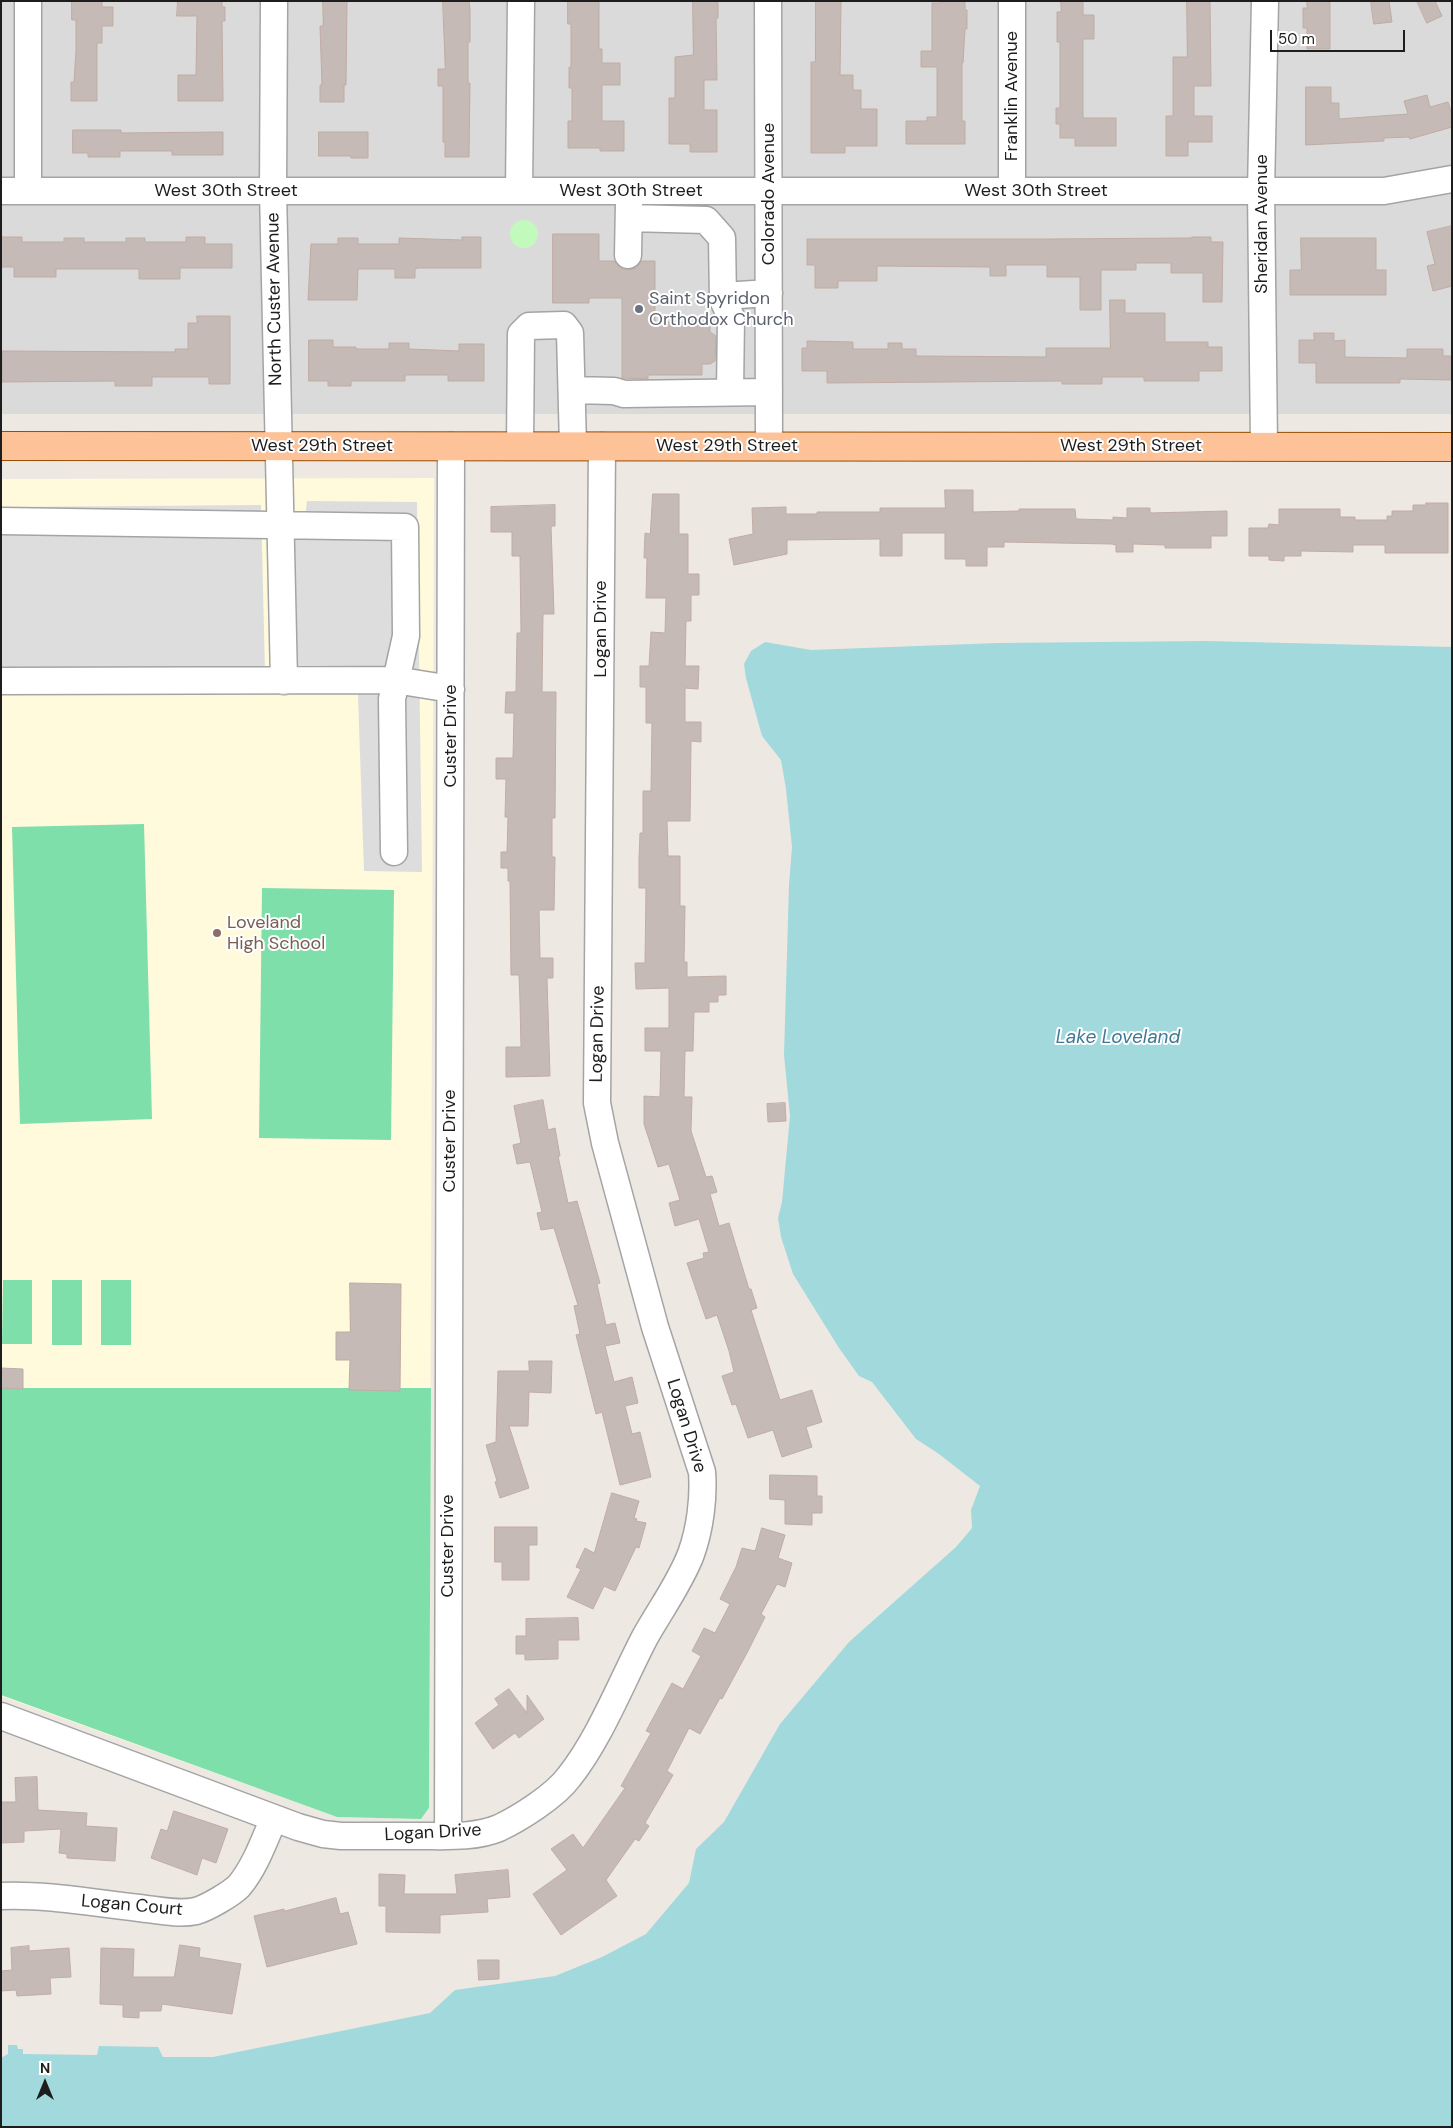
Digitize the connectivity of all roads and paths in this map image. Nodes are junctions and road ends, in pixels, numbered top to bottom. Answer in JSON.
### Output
{"nodes":[{"id":1,"x":28,"y":1,"type":"edge"},
{"id":2,"x":274,"y":1,"type":"edge"},
{"id":3,"x":521,"y":1,"type":"edge"},
{"id":4,"x":768,"y":1,"type":"edge"},
{"id":5,"x":1012,"y":1,"type":"edge"},
{"id":6,"x":1265,"y":1,"type":"edge"},
{"id":7,"x":1452,"y":179,"type":"edge"},
{"id":8,"x":1,"y":191,"type":"edge"},
{"id":9,"x":28,"y":191,"type":"junction"},
{"id":10,"x":274,"y":191,"type":"junction"},
{"id":11,"x":519,"y":191,"type":"junction"},
{"id":12,"x":629,"y":191,"type":"junction"},
{"id":13,"x":769,"y":191,"type":"junction"},
{"id":14,"x":1012,"y":191,"type":"junction"},
{"id":15,"x":1261,"y":191,"type":"junction"},
{"id":16,"x":629,"y":218,"type":"junction"},
{"id":17,"x":628,"y":255,"type":"dead end"},
{"id":18,"x":769,"y":293,"type":"junction"},
{"id":19,"x":723,"y":296,"type":"junction"},
{"id":20,"x":572,"y":390,"type":"junction"},
{"id":21,"x":730,"y":392,"type":"junction"},
{"id":22,"x":769,"y":392,"type":"junction"},
{"id":23,"x":1,"y":446,"type":"edge"},
{"id":24,"x":278,"y":446,"type":"junction"},
{"id":25,"x":452,"y":446,"type":"junction"},
{"id":26,"x":520,"y":446,"type":"junction"},
{"id":27,"x":573,"y":446,"type":"junction"},
{"id":28,"x":602,"y":446,"type":"junction"},
{"id":29,"x":769,"y":446,"type":"junction"},
{"id":30,"x":1264,"y":446,"type":"junction"},
{"id":31,"x":1452,"y":446,"type":"edge"},
{"id":32,"x":1,"y":521,"type":"edge"},
{"id":33,"x":279,"y":526,"type":"junction"},
{"id":34,"x":284,"y":680,"type":"junction"},
{"id":35,"x":395,"y":680,"type":"junction"},
{"id":36,"x":1,"y":682,"type":"edge"},
{"id":37,"x":451,"y":689,"type":"junction"},
{"id":38,"x":394,"y":852,"type":"dead end"},
{"id":39,"x":1,"y":1716,"type":"edge"},
{"id":40,"x":274,"y":1818,"type":"junction"},
{"id":41,"x":448,"y":1836,"type":"junction"},
{"id":42,"x":1,"y":1896,"type":"edge"}],
"edges":[{"from":1,"to":9,"type":"street"},
{"from":2,"to":10,"type":"street","name":"North Custer Avenue"},
{"from":3,"to":11,"type":"street"},
{"from":4,"to":13,"type":"street","name":"Colorado Avenue"},
{"from":5,"to":14,"type":"street","name":"Franklin Avenue"},
{"from":6,"to":15,"type":"street","name":"Sheridan Avenue"},
{"from":7,"to":15,"type":"street","name":"West 30th Street"},
{"from":8,"to":9,"type":"street","name":"West 30th Street"},
{"from":9,"to":10,"type":"street","name":"West 30th Street"},
{"from":10,"to":11,"type":"street","name":"West 30th Street"},
{"from":10,"to":24,"type":"street","name":"North Custer Avenue"},
{"from":11,"to":12,"type":"street","name":"West 30th Street"},
{"from":12,"to":13,"type":"street","name":"West 30th Street"},
{"from":12,"to":16,"type":"street"},
{"from":13,"to":14,"type":"street","name":"West 30th Street"},
{"from":13,"to":18,"type":"street","name":"Colorado Avenue"},
{"from":14,"to":15,"type":"street","name":"West 30th Street"},
{"from":15,"to":30,"type":"street","name":"Sheridan Avenue"},
{"from":16,"to":17,"type":"street"},
{"from":16,"to":19,"type":"street"},
{"from":18,"to":19,"type":"street"},
{"from":18,"to":22,"type":"street","name":"Colorado Avenue"},
{"from":19,"to":21,"type":"street"},
{"from":20,"to":21,"type":"street"},
{"from":20,"to":26,"type":"street"},
{"from":20,"to":27,"type":"street"},
{"from":21,"to":22,"type":"street"},
{"from":22,"to":29,"type":"street","name":"Colorado Avenue"},
{"from":23,"to":24,"type":"main road","name":"West 29th Street"},
{"from":24,"to":25,"type":"main road","name":"West 29th Street"},
{"from":24,"to":33,"type":"street","name":"North Custer Avenue"},
{"from":25,"to":26,"type":"main road","name":"West 29th Street"},
{"from":25,"to":37,"type":"street","name":"Custer Drive"},
{"from":26,"to":27,"type":"main road","name":"West 29th Street"},
{"from":27,"to":28,"type":"main road","name":"West 29th Street"},
{"from":28,"to":29,"type":"main road","name":"West 29th Street"},
{"from":28,"to":41,"type":"street","name":"Logan Drive"},
{"from":29,"to":30,"type":"main road","name":"West 29th Street"},
{"from":30,"to":31,"type":"main road","name":"West 29th Street"},
{"from":32,"to":33,"type":"street"},
{"from":33,"to":34,"type":"street","name":"North Custer Avenue"},
{"from":33,"to":35,"type":"street"},
{"from":34,"to":35,"type":"street"},
{"from":34,"to":36,"type":"street"},
{"from":35,"to":37,"type":"street"},
{"from":35,"to":38,"type":"street"},
{"from":37,"to":41,"type":"street","name":"Custer Drive"},
{"from":39,"to":40,"type":"street","name":"Logan Drive"},
{"from":40,"to":41,"type":"street","name":"Logan Drive"},
{"from":40,"to":42,"type":"street","name":"Logan Court"}]}
